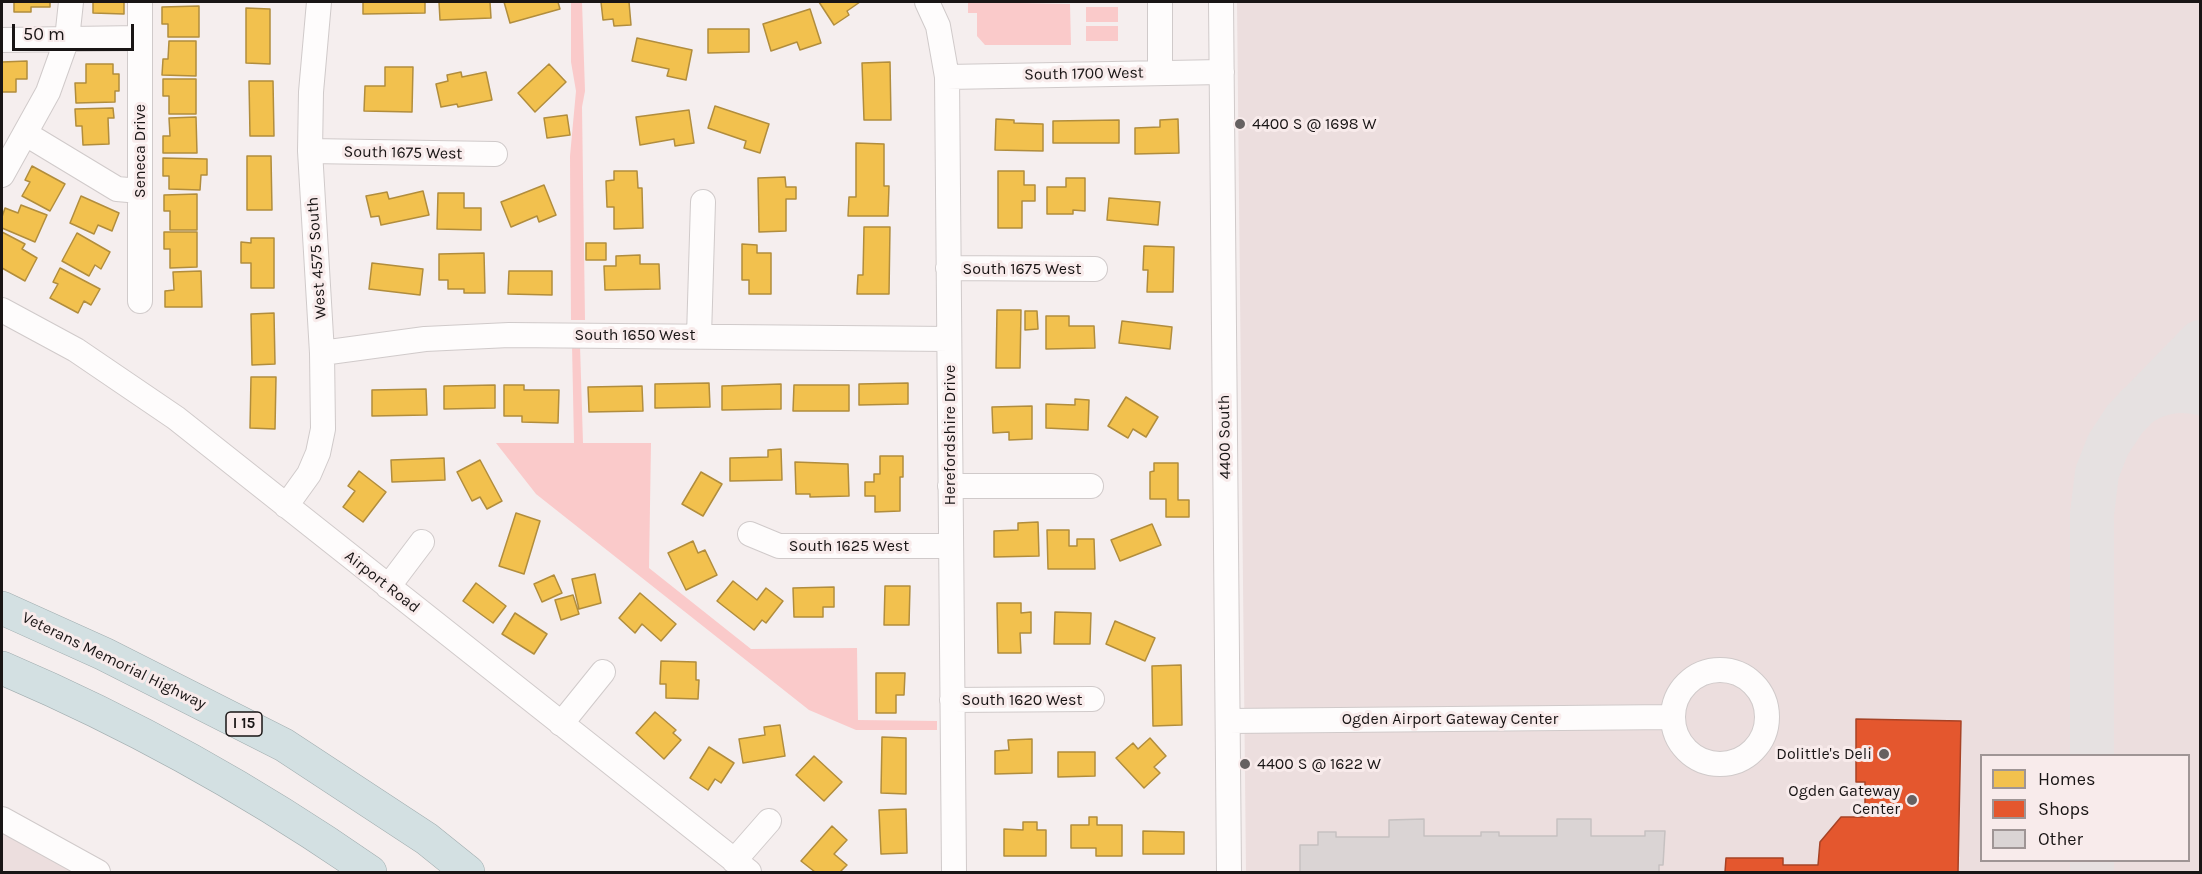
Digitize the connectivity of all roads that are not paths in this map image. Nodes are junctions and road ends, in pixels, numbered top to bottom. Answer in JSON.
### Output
{"nodes":[{"id":1,"x":70,"y":2,"type":"edge"},
{"id":2,"x":140,"y":2,"type":"edge"},
{"id":3,"x":319,"y":2,"type":"edge"},
{"id":4,"x":927,"y":2,"type":"edge"},
{"id":5,"x":1160,"y":2,"type":"edge"},
{"id":6,"x":1221,"y":2,"type":"edge"},
{"id":7,"x":140,"y":38,"type":"junction"},
{"id":8,"x":67,"y":39,"type":"junction"},
{"id":9,"x":2,"y":40,"type":"edge"},
{"id":10,"x":1222,"y":72,"type":"junction"},
{"id":11,"x":1160,"y":73,"type":"junction"},
{"id":12,"x":947,"y":77,"type":"junction"},
{"id":13,"x":26,"y":134,"type":"junction"},
{"id":14,"x":310,"y":152,"type":"junction"},
{"id":15,"x":495,"y":154,"type":"dead end"},
{"id":16,"x":2,"y":175,"type":"edge"},
{"id":17,"x":140,"y":191,"type":"junction"},
{"id":18,"x":703,"y":202,"type":"dead end"},
{"id":19,"x":948,"y":268,"type":"junction"},
{"id":20,"x":1095,"y":269,"type":"dead end"},
{"id":21,"x":140,"y":301,"type":"dead end"},
{"id":22,"x":2,"y":310,"type":"edge"},
{"id":23,"x":699,"y":336,"type":"junction"},
{"id":24,"x":949,"y":339,"type":"junction"},
{"id":25,"x":322,"y":353,"type":"junction"},
{"id":26,"x":950,"y":486,"type":"junction"},
{"id":27,"x":1092,"y":486,"type":"dead end"},
{"id":28,"x":286,"y":506,"type":"junction"},
{"id":29,"x":750,"y":534,"type":"dead end"},
{"id":30,"x":422,"y":542,"type":"dead end"},
{"id":31,"x":951,"y":546,"type":"junction"},
{"id":32,"x":388,"y":587,"type":"junction"},
{"id":33,"x":2,"y":608,"type":"edge"},
{"id":34,"x":2,"y":668,"type":"edge"},
{"id":35,"x":603,"y":672,"type":"dead end"},
{"id":36,"x":1092,"y":699,"type":"dead end"},
{"id":37,"x":952,"y":700,"type":"junction"},
{"id":38,"x":1673,"y":717,"type":"dead end"},
{"id":39,"x":1228,"y":721,"type":"junction"},
{"id":40,"x":561,"y":724,"type":"junction"},
{"id":41,"x":2,"y":819,"type":"edge"},
{"id":42,"x":769,"y":821,"type":"dead end"},
{"id":43,"x":742,"y":867,"type":"edge"},
{"id":44,"x":89,"y":870,"type":"edge"},
{"id":45,"x":370,"y":873,"type":"edge"},
{"id":46,"x":468,"y":873,"type":"edge"},
{"id":47,"x":954,"y":873,"type":"edge"},
{"id":48,"x":1229,"y":873,"type":"edge"}],
"edges":[{"from":1,"to":8,"type":"street"},
{"from":2,"to":7,"type":"street","name":"Seneca Drive"},
{"from":3,"to":14,"type":"street","name":"West 4575 South"},
{"from":4,"to":12,"type":"street","name":"Herefordshire Drive"},
{"from":5,"to":11,"type":"street"},
{"from":6,"to":10,"type":"street","name":"4400 South"},
{"from":7,"to":8,"type":"street"},
{"from":7,"to":17,"type":"street","name":"Seneca Drive"},
{"from":8,"to":9,"type":"street"},
{"from":8,"to":13,"type":"street"},
{"from":10,"to":11,"type":"street","name":"South 1700 West"},
{"from":10,"to":39,"type":"street","name":"4400 South"},
{"from":11,"to":12,"type":"street","name":"South 1700 West"},
{"from":12,"to":19,"type":"street","name":"Herefordshire Drive"},
{"from":13,"to":16,"type":"street"},
{"from":13,"to":17,"type":"street"},
{"from":14,"to":15,"type":"street","name":"South 1675 West"},
{"from":14,"to":25,"type":"street","name":"West 4575 South"},
{"from":17,"to":21,"type":"street","name":"Seneca Drive"},
{"from":18,"to":23,"type":"street"},
{"from":19,"to":20,"type":"street","name":"South 1675 West"},
{"from":19,"to":24,"type":"street","name":"Herefordshire Drive"},
{"from":22,"to":28,"type":"street","name":"Airport Road"},
{"from":23,"to":24,"type":"street","name":"South 1650 West"},
{"from":23,"to":25,"type":"street","name":"South 1650 West"},
{"from":24,"to":26,"type":"street","name":"Herefordshire Drive"},
{"from":25,"to":28,"type":"street","name":"West 4575 South"},
{"from":26,"to":27,"type":"street"},
{"from":26,"to":31,"type":"street","name":"Herefordshire Drive"},
{"from":28,"to":32,"type":"street","name":"Airport Road"},
{"from":29,"to":31,"type":"street","name":"South 1625 West"},
{"from":30,"to":32,"type":"street"},
{"from":31,"to":37,"type":"street","name":"Herefordshire Drive"},
{"from":32,"to":40,"type":"street","name":"Airport Road"},
{"from":33,"to":46,"type":"highway","name":"Veterans Memorial Highway","number":"I 15"},
{"from":34,"to":45,"type":"highway"},
{"from":35,"to":40,"type":"street"},
{"from":36,"to":37,"type":"street","name":"South 1620 West"},
{"from":37,"to":47,"type":"street","name":"Herefordshire Drive"},
{"from":38,"to":39,"type":"street","name":"Ogden Airport Gateway Center"},
{"from":39,"to":48,"type":"street","name":"4400 South"},
{"from":40,"to":43,"type":"street","name":"Airport Road"},
{"from":41,"to":44,"type":"street"},
{"from":42,"to":43,"type":"street"}]}
